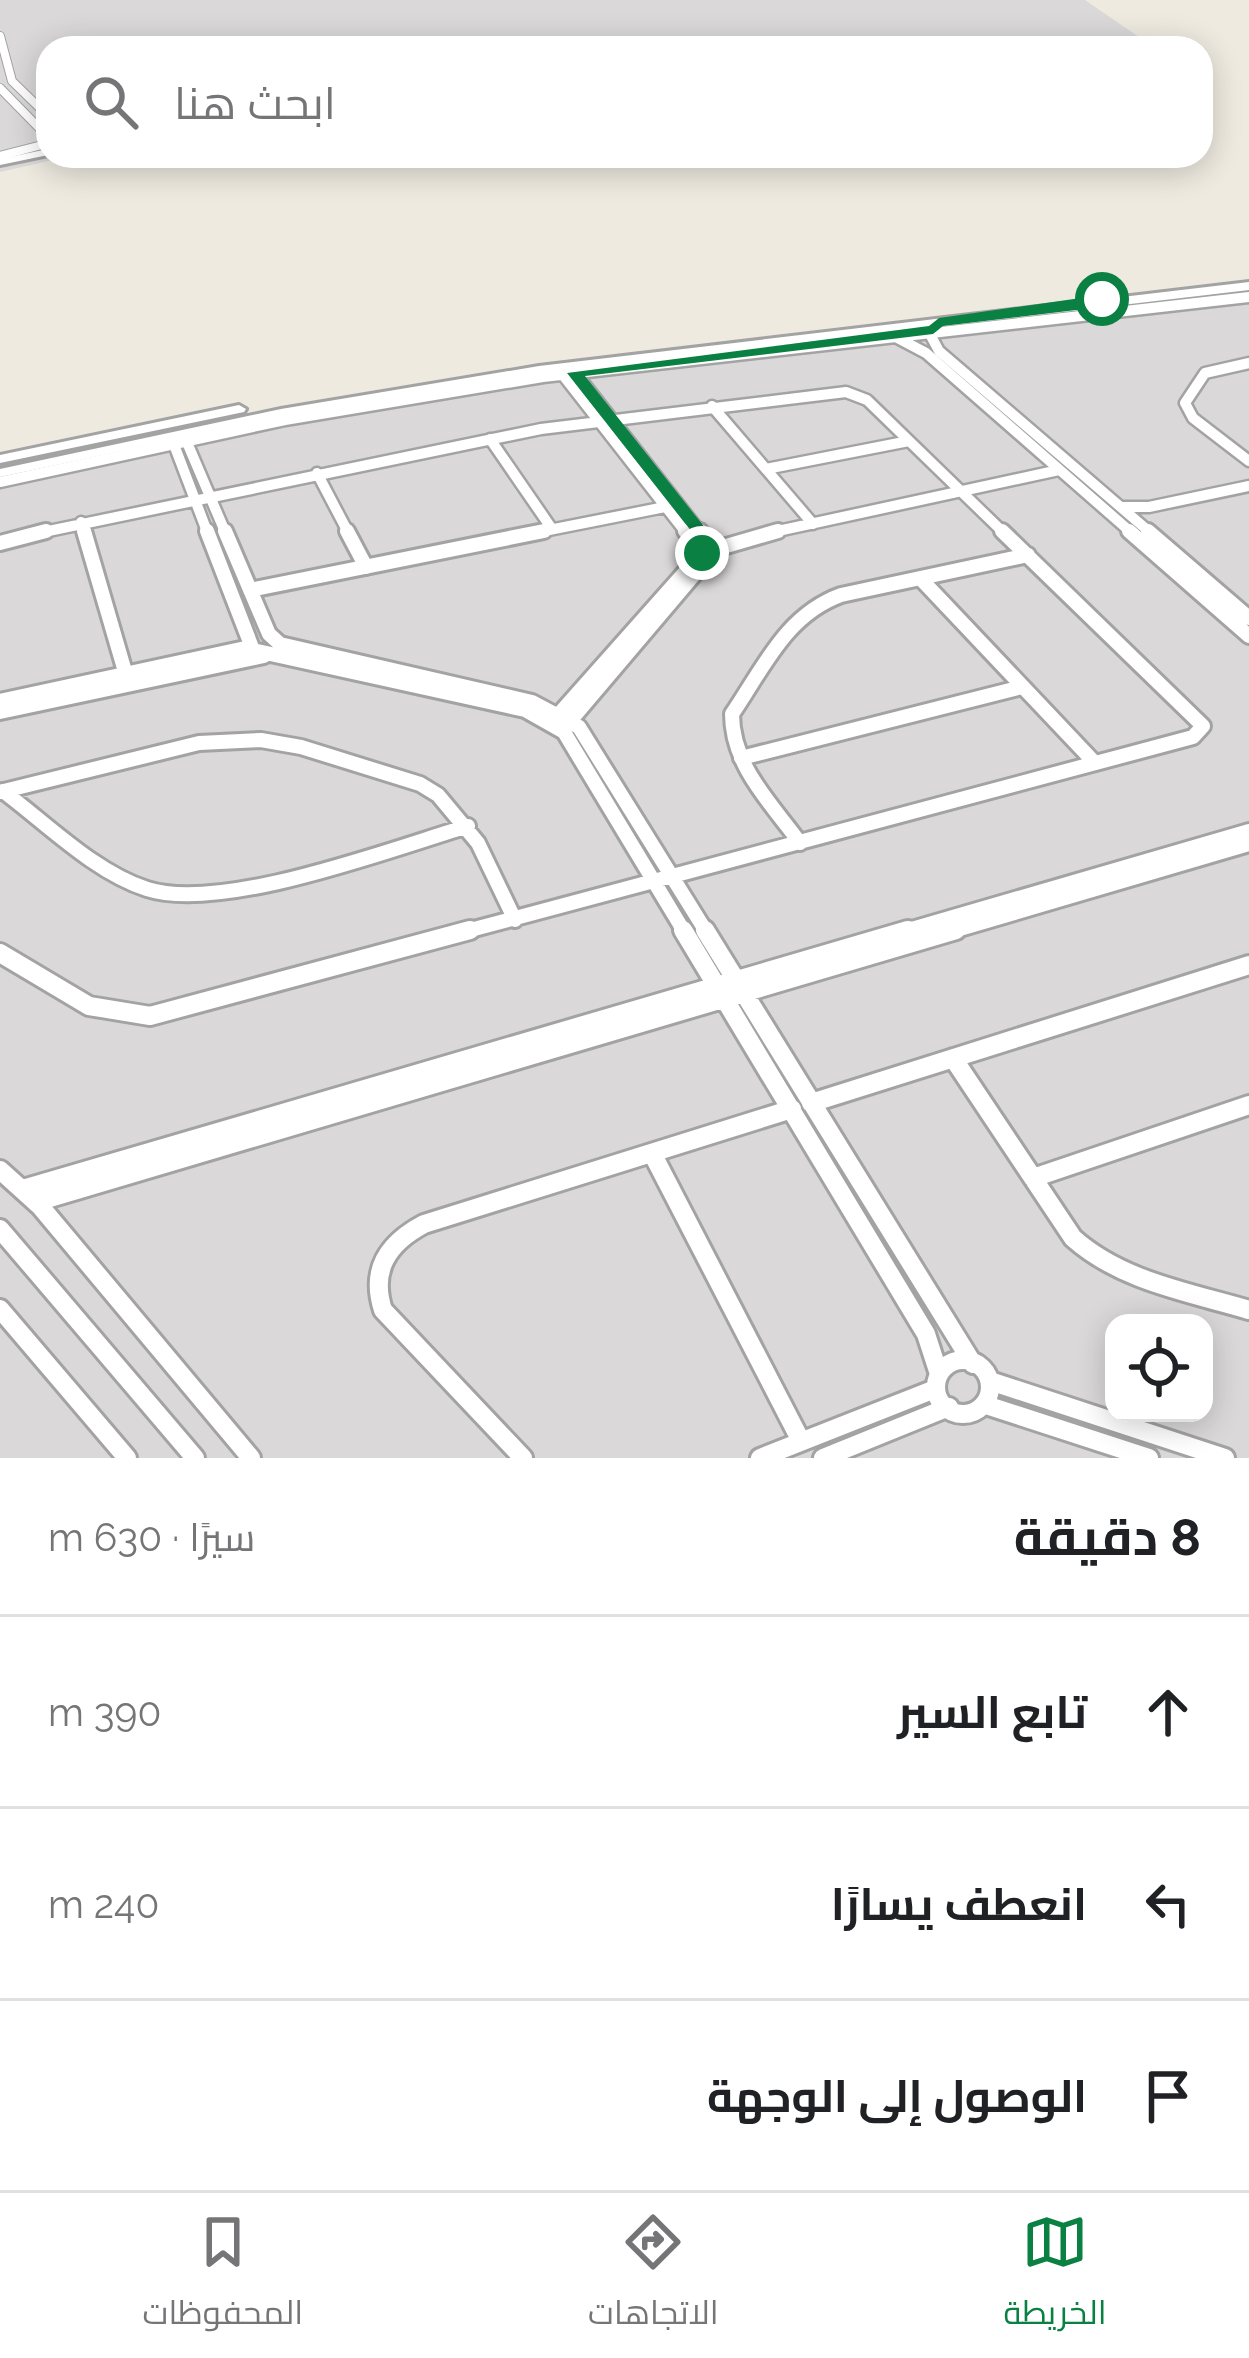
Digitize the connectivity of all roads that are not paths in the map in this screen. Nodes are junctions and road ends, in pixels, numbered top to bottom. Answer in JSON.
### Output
{"nodes":[{"id":1,"x":0,"y":36,"type":"edge"},
{"id":2,"x":0,"y":88,"type":"edge"},
{"id":3,"x":36,"y":104,"type":"edge"},
{"id":4,"x":36,"y":125,"type":"edge"},
{"id":5,"x":36,"y":147,"type":"edge"},
{"id":6,"x":36,"y":154,"type":"edge"},
{"id":7,"x":0,"y":159,"type":"edge"},
{"id":8,"x":1249,"y":282,"type":"edge"},
{"id":9,"x":1154,"y":288,"type":"junction"},
{"id":10,"x":1179,"y":294,"type":"junction"},
{"id":11,"x":1080,"y":297,"type":"junction"},
{"id":12,"x":1249,"y":297,"type":"edge"},
{"id":13,"x":1101,"y":303,"type":"junction"},
{"id":14,"x":936,"y":326,"type":"junction"},
{"id":15,"x":883,"y":332,"type":"junction"},
{"id":16,"x":1249,"y":363,"type":"edge"},
{"id":17,"x":568,"y":373,"type":"junction"},
{"id":18,"x":312,"y":395,"type":"junction"},
{"id":19,"x":330,"y":404,"type":"junction"},
{"id":20,"x":712,"y":406,"type":"junction"},
{"id":21,"x":225,"y":411,"type":"junction"},
{"id":22,"x":252,"y":419,"type":"junction"},
{"id":23,"x":604,"y":419,"type":"junction"},
{"id":24,"x":490,"y":439,"type":"junction"},
{"id":25,"x":180,"y":441,"type":"junction"},
{"id":26,"x":910,"y":441,"type":"junction"},
{"id":27,"x":0,"y":460,"type":"edge"},
{"id":28,"x":1249,"y":461,"type":"edge"},
{"id":29,"x":766,"y":469,"type":"junction"},
{"id":30,"x":317,"y":473,"type":"junction"},
{"id":31,"x":647,"y":473,"type":"junction"},
{"id":32,"x":1062,"y":473,"type":"junction"},
{"id":33,"x":0,"y":478,"type":"edge"},
{"id":34,"x":1249,"y":490,"type":"edge"},
{"id":35,"x":965,"y":494,"type":"junction"},
{"id":36,"x":202,"y":496,"type":"junction"},
{"id":37,"x":665,"y":506,"type":"junction"},
{"id":38,"x":1178,"y":506,"type":"junction"},
{"id":39,"x":1122,"y":507,"type":"junction"},
{"id":40,"x":846,"y":520,"type":"junction"},
{"id":41,"x":81,"y":522,"type":"junction"},
{"id":42,"x":813,"y":524,"type":"junction"},
{"id":43,"x":1144,"y":527,"type":"junction"},
{"id":44,"x":552,"y":530,"type":"junction"},
{"id":45,"x":0,"y":543,"type":"edge"},
{"id":46,"x":707,"y":550,"type":"junction"},
{"id":47,"x":1028,"y":554,"type":"junction"},
{"id":48,"x":238,"y":563,"type":"junction"},
{"id":49,"x":219,"y":567,"type":"junction"},
{"id":50,"x":366,"y":567,"type":"junction"},
{"id":51,"x":920,"y":578,"type":"junction"},
{"id":52,"x":250,"y":590,"type":"junction"},
{"id":53,"x":1249,"y":618,"type":"edge"},
{"id":54,"x":634,"y":635,"type":"junction"},
{"id":55,"x":1249,"y":636,"type":"edge"},
{"id":56,"x":257,"y":651,"type":"junction"},
{"id":57,"x":126,"y":675,"type":"junction"},
{"id":58,"x":1022,"y":687,"type":"junction"},
{"id":59,"x":0,"y":701,"type":"edge"},
{"id":60,"x":0,"y":712,"type":"edge"},
{"id":61,"x":566,"y":717,"type":"junction"},
{"id":62,"x":741,"y":758,"type":"junction"},
{"id":63,"x":1095,"y":764,"type":"junction"},
{"id":64,"x":598,"y":771,"type":"junction"},
{"id":65,"x":1,"y":792,"type":"edge"},
{"id":66,"x":469,"y":826,"type":"junction"},
{"id":67,"x":1249,"y":831,"type":"edge"},
{"id":68,"x":800,"y":843,"type":"junction"},
{"id":69,"x":1249,"y":844,"type":"edge"},
{"id":70,"x":664,"y":880,"type":"junction"},
{"id":71,"x":515,"y":920,"type":"junction"},
{"id":72,"x":0,"y":953,"type":"edge"},
{"id":73,"x":1249,"y":965,"type":"edge"},
{"id":74,"x":731,"y":989,"type":"junction"},
{"id":75,"x":953,"y":1058,"type":"junction"},
{"id":76,"x":1249,"y":1105,"type":"edge"},
{"id":77,"x":802,"y":1106,"type":"junction"},
{"id":78,"x":652,"y":1153,"type":"junction"},
{"id":79,"x":0,"y":1170,"type":"edge"},
{"id":80,"x":1033,"y":1178,"type":"junction"},
{"id":81,"x":29,"y":1196,"type":"junction"},
{"id":82,"x":0,"y":1229,"type":"edge"},
{"id":83,"x":0,"y":1309,"type":"edge"},
{"id":84,"x":1249,"y":1310,"type":"edge"},
{"id":85,"x":973,"y":1364,"type":"junction"},
{"id":86,"x":936,"y":1380,"type":"junction"},
{"id":87,"x":990,"y":1382,"type":"junction"},
{"id":88,"x":986,"y":1405,"type":"junction"},
{"id":89,"x":949,"y":1407,"type":"junction"},
{"id":90,"x":801,"y":1442,"type":"junction"},
{"id":91,"x":127,"y":1458,"type":"edge"},
{"id":92,"x":195,"y":1458,"type":"edge"},
{"id":93,"x":251,"y":1458,"type":"edge"},
{"id":94,"x":523,"y":1458,"type":"edge"},
{"id":95,"x":760,"y":1458,"type":"edge"},
{"id":96,"x":823,"y":1458,"type":"edge"},
{"id":97,"x":1149,"y":1458,"type":"edge"},
{"id":98,"x":1225,"y":1458,"type":"edge"}],
"edges":[{"from":1,"to":3,"type":"street"},
{"from":2,"to":4,"type":"street"},
{"from":5,"to":7,"type":"street"},
{"from":6,"to":7,"type":"street"},
{"from":8,"to":9,"type":"street"},
{"from":8,"to":10,"type":"street"},
{"from":9,"to":10,"type":"street"},
{"from":9,"to":11,"type":"street"},
{"from":10,"to":13,"type":"street"},
{"from":11,"to":13,"type":"street"},
{"from":11,"to":18,"type":"street"},
{"from":12,"to":14,"type":"street"},
{"from":13,"to":14,"type":"street"},
{"from":14,"to":15,"type":"street"},
{"from":14,"to":39,"type":"street"},
{"from":15,"to":17,"type":"street"},
{"from":15,"to":19,"type":"street"},
{"from":15,"to":32,"type":"street"},
{"from":16,"to":28,"type":"street"},
{"from":17,"to":23,"type":"street"},
{"from":17,"to":25,"type":"street"},
{"from":18,"to":19,"type":"street"},
{"from":18,"to":21,"type":"street"},
{"from":19,"to":22,"type":"street"},
{"from":20,"to":23,"type":"street"},
{"from":20,"to":26,"type":"street"},
{"from":20,"to":29,"type":"street"},
{"from":21,"to":22,"type":"street"},
{"from":21,"to":27,"type":"street"},
{"from":22,"to":33,"type":"street"},
{"from":23,"to":24,"type":"street"},
{"from":23,"to":31,"type":"street"},
{"from":24,"to":30,"type":"street"},
{"from":24,"to":44,"type":"street"},
{"from":25,"to":33,"type":"street"},
{"from":25,"to":36,"type":"street"},
{"from":26,"to":29,"type":"street"},
{"from":26,"to":35,"type":"street"},
{"from":29,"to":42,"type":"street"},
{"from":30,"to":36,"type":"street"},
{"from":30,"to":50,"type":"street"},
{"from":31,"to":37,"type":"street"},
{"from":31,"to":46,"type":"street"},
{"from":32,"to":35,"type":"street"},
{"from":32,"to":55,"type":"street"},
{"from":34,"to":38,"type":"street"},
{"from":35,"to":40,"type":"street"},
{"from":35,"to":47,"type":"street"},
{"from":36,"to":41,"type":"street"},
{"from":36,"to":48,"type":"street"},
{"from":36,"to":49,"type":"street"},
{"from":37,"to":44,"type":"street"},
{"from":37,"to":46,"type":"street"},
{"from":38,"to":39,"type":"street"},
{"from":38,"to":43,"type":"street"},
{"from":39,"to":43,"type":"street"},
{"from":40,"to":42,"type":"street"},
{"from":40,"to":54,"type":"street"},
{"from":41,"to":45,"type":"street"},
{"from":41,"to":57,"type":"street"},
{"from":42,"to":46,"type":"street"},
{"from":43,"to":53,"type":"street"},
{"from":44,"to":50,"type":"street"},
{"from":46,"to":54,"type":"street"},
{"from":47,"to":51,"type":"street"},
{"from":47,"to":63,"type":"street"},
{"from":48,"to":49,"type":"street"},
{"from":48,"to":52,"type":"street"},
{"from":49,"to":56,"type":"street"},
{"from":50,"to":52,"type":"street"},
{"from":51,"to":58,"type":"street"},
{"from":51,"to":62,"type":"street"},
{"from":52,"to":61,"type":"street"},
{"from":54,"to":61,"type":"street"},
{"from":56,"to":57,"type":"street"},
{"from":56,"to":60,"type":"street"},
{"from":56,"to":64,"type":"street"},
{"from":57,"to":59,"type":"street"},
{"from":58,"to":62,"type":"street"},
{"from":58,"to":63,"type":"street"},
{"from":61,"to":64,"type":"street"},
{"from":62,"to":68,"type":"street"},
{"from":63,"to":68,"type":"street"},
{"from":64,"to":70,"type":"street"},
{"from":65,"to":66,"type":"street"},
{"from":65,"to":66,"type":"street"},
{"from":66,"to":71,"type":"street"},
{"from":67,"to":74,"type":"street"},
{"from":68,"to":70,"type":"street"},
{"from":69,"to":74,"type":"street"},
{"from":70,"to":71,"type":"street"},
{"from":70,"to":74,"type":"street"},
{"from":71,"to":72,"type":"street"},
{"from":73,"to":75,"type":"street"},
{"from":74,"to":77,"type":"street"},
{"from":74,"to":81,"type":"street"},
{"from":75,"to":77,"type":"street"},
{"from":75,"to":80,"type":"street"},
{"from":76,"to":80,"type":"street"},
{"from":77,"to":78,"type":"street"},
{"from":77,"to":85,"type":"street"},
{"from":77,"to":86,"type":"street"},
{"from":78,"to":90,"type":"street"},
{"from":78,"to":94,"type":"street"},
{"from":79,"to":81,"type":"street"},
{"from":80,"to":84,"type":"street"},
{"from":81,"to":93,"type":"street"},
{"from":82,"to":92,"type":"street"},
{"from":83,"to":91,"type":"street"},
{"from":85,"to":86,"type":"street"},
{"from":85,"to":87,"type":"street"},
{"from":86,"to":89,"type":"street"},
{"from":86,"to":90,"type":"street"},
{"from":87,"to":88,"type":"street"},
{"from":87,"to":98,"type":"street"},
{"from":88,"to":89,"type":"street"},
{"from":88,"to":97,"type":"street"},
{"from":89,"to":96,"type":"street"},
{"from":90,"to":95,"type":"street"}]}
